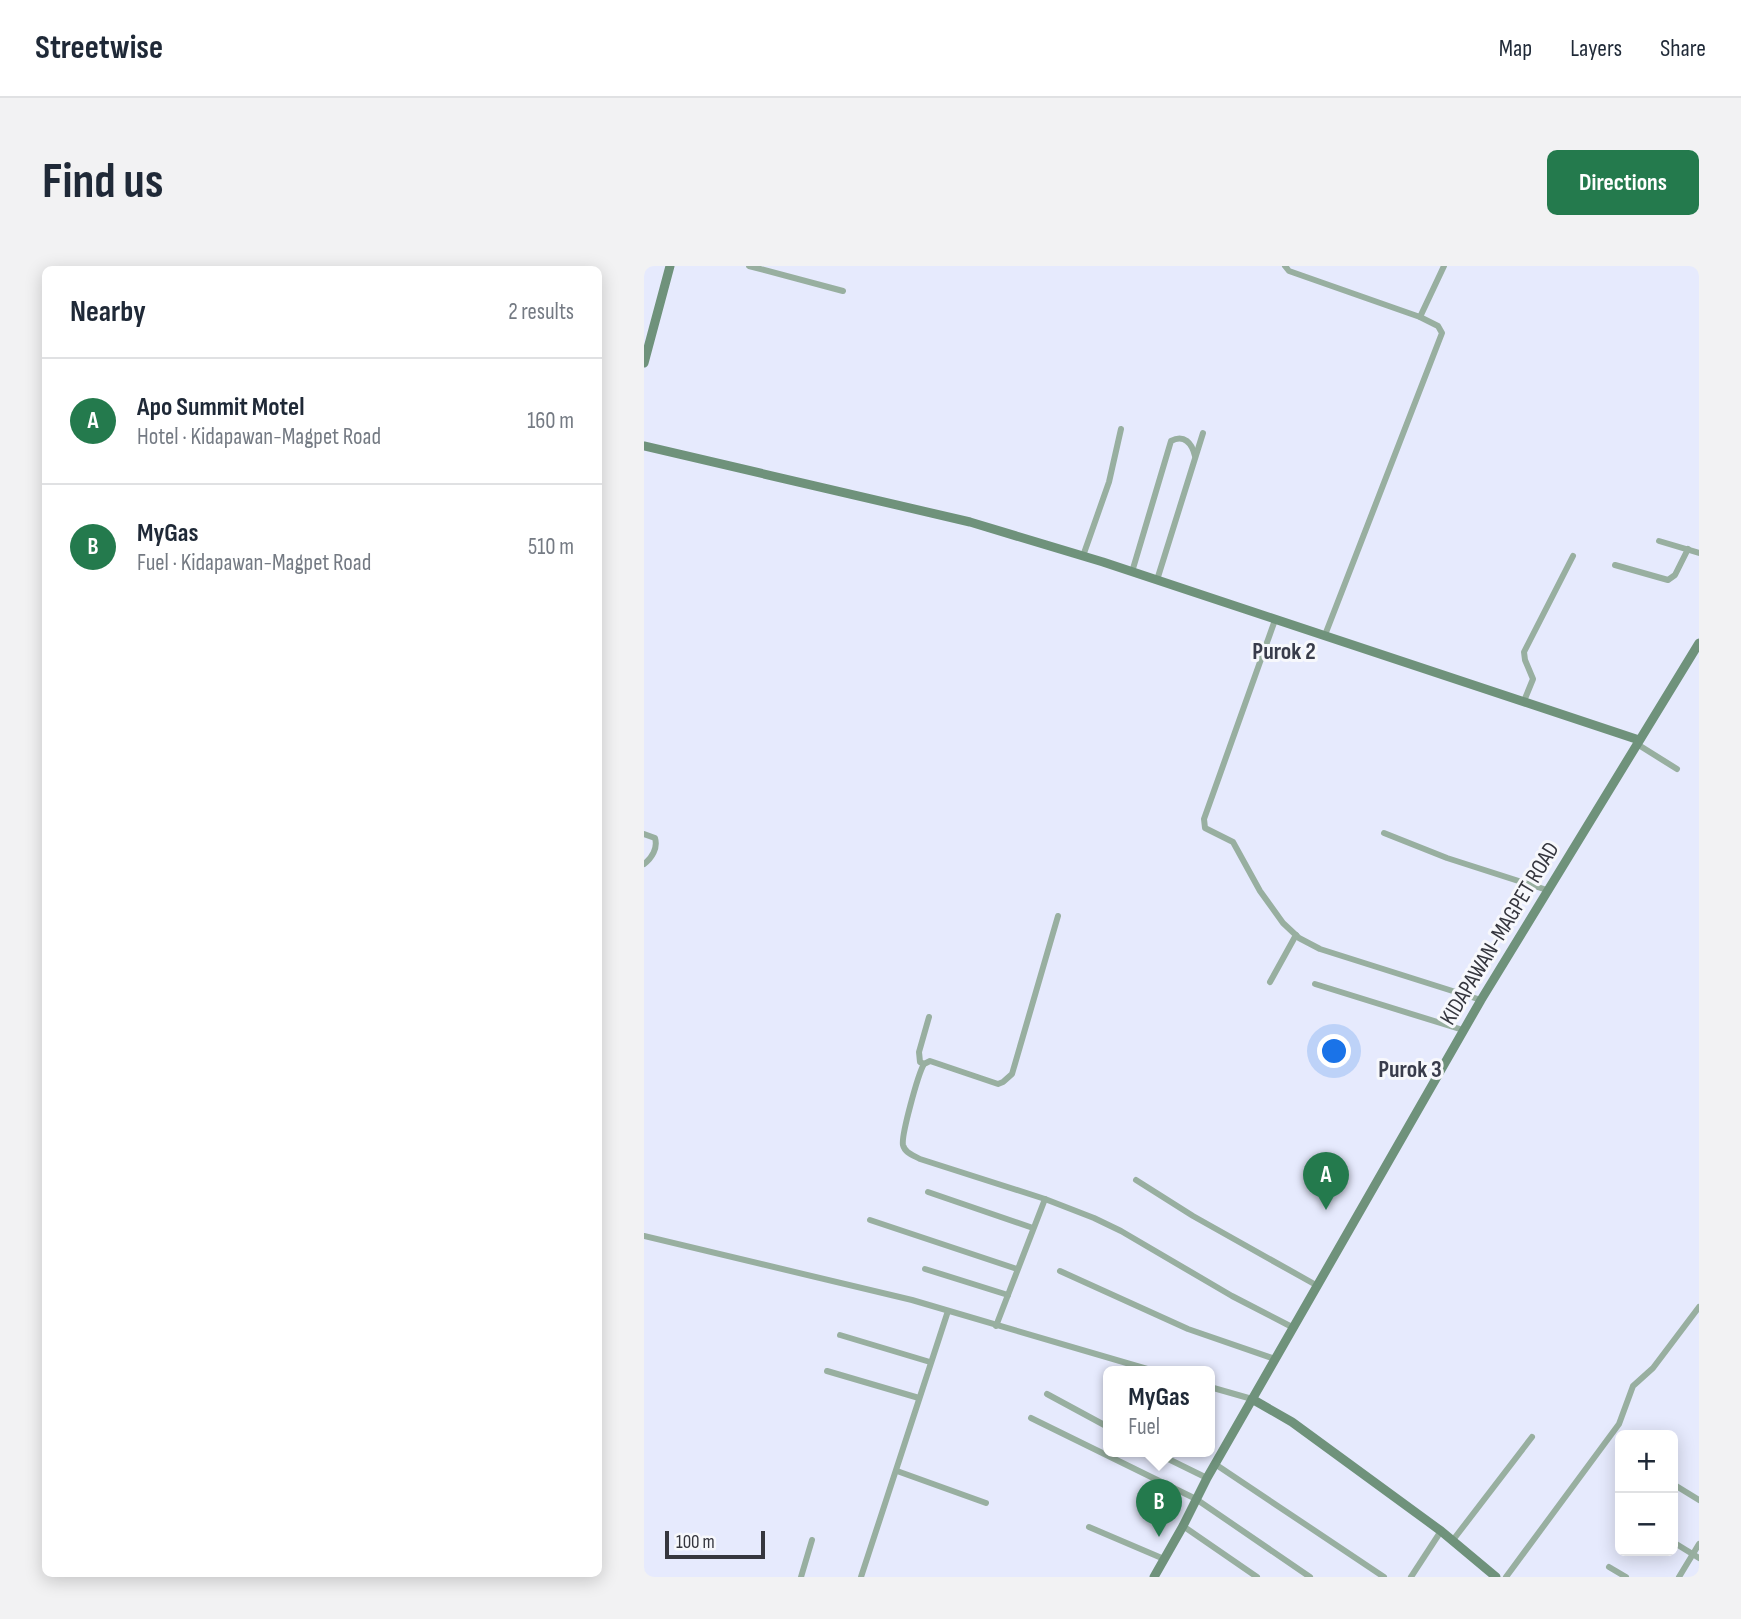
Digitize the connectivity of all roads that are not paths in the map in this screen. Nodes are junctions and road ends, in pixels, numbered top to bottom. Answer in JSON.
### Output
{"nodes":[{"id":1,"x":670,"y":266,"type":"edge"},
{"id":2,"x":749,"y":266,"type":"edge"},
{"id":3,"x":1285,"y":266,"type":"edge"},
{"id":4,"x":1444,"y":266,"type":"edge"},
{"id":5,"x":843,"y":291,"type":"dead end"},
{"id":6,"x":1420,"y":317,"type":"junction"},
{"id":7,"x":644,"y":363,"type":"edge"},
{"id":8,"x":1122,"y":429,"type":"dead end"},
{"id":9,"x":1203,"y":433,"type":"dead end"},
{"id":10,"x":644,"y":446,"type":"edge"},
{"id":11,"x":1195,"y":456,"type":"junction"},
{"id":12,"x":1659,"y":541,"type":"dead end"},
{"id":13,"x":1688,"y":550,"type":"junction"},
{"id":14,"x":1699,"y":553,"type":"edge"},
{"id":15,"x":1083,"y":556,"type":"junction"},
{"id":16,"x":1573,"y":556,"type":"dead end"},
{"id":17,"x":1615,"y":565,"type":"dead end"},
{"id":18,"x":1132,"y":572,"type":"junction"},
{"id":19,"x":1157,"y":580,"type":"junction"},
{"id":20,"x":1275,"y":620,"type":"junction"},
{"id":21,"x":1325,"y":635,"type":"junction"},
{"id":22,"x":1699,"y":643,"type":"edge"},
{"id":23,"x":1524,"y":701,"type":"junction"},
{"id":24,"x":1638,"y":742,"type":"junction"},
{"id":25,"x":1677,"y":769,"type":"dead end"},
{"id":26,"x":1384,"y":833,"type":"dead end"},
{"id":27,"x":644,"y":834,"type":"edge"},
{"id":28,"x":644,"y":864,"type":"edge"},
{"id":29,"x":1547,"y":890,"type":"junction"},
{"id":30,"x":1058,"y":916,"type":"dead end"},
{"id":31,"x":1296,"y":935,"type":"junction"},
{"id":32,"x":1270,"y":982,"type":"dead end"},
{"id":33,"x":1315,"y":984,"type":"dead end"},
{"id":34,"x":1481,"y":1000,"type":"junction"},
{"id":35,"x":929,"y":1017,"type":"dead end"},
{"id":36,"x":1463,"y":1030,"type":"junction"},
{"id":37,"x":924,"y":1064,"type":"junction"},
{"id":38,"x":1136,"y":1180,"type":"dead end"},
{"id":39,"x":928,"y":1192,"type":"dead end"},
{"id":40,"x":1045,"y":1199,"type":"junction"},
{"id":41,"x":870,"y":1220,"type":"dead end"},
{"id":42,"x":1033,"y":1228,"type":"junction"},
{"id":43,"x":644,"y":1236,"type":"edge"},
{"id":44,"x":925,"y":1269,"type":"dead end"},
{"id":45,"x":1017,"y":1269,"type":"junction"},
{"id":46,"x":1060,"y":1271,"type":"dead end"},
{"id":47,"x":1316,"y":1285,"type":"junction"},
{"id":48,"x":1008,"y":1295,"type":"junction"},
{"id":49,"x":1699,"y":1307,"type":"edge"},
{"id":50,"x":948,"y":1311,"type":"junction"},
{"id":51,"x":996,"y":1326,"type":"junction"},
{"id":52,"x":1292,"y":1327,"type":"junction"},
{"id":53,"x":840,"y":1335,"type":"dead end"},
{"id":54,"x":1275,"y":1359,"type":"junction"},
{"id":55,"x":930,"y":1362,"type":"junction"},
{"id":56,"x":1136,"y":1366,"type":"edge"},
{"id":57,"x":827,"y":1371,"type":"dead end"},
{"id":58,"x":1215,"y":1388,"type":"edge"},
{"id":59,"x":1047,"y":1394,"type":"dead end"},
{"id":60,"x":919,"y":1398,"type":"junction"},
{"id":61,"x":1252,"y":1399,"type":"junction"},
{"id":62,"x":1031,"y":1418,"type":"dead end"},
{"id":63,"x":1103,"y":1424,"type":"edge"},
{"id":64,"x":1532,"y":1437,"type":"dead end"},
{"id":65,"x":1103,"y":1453,"type":"edge"},
{"id":66,"x":1110,"y":1457,"type":"edge"},
{"id":67,"x":1164,"y":1457,"type":"edge"},
{"id":68,"x":1215,"y":1464,"type":"junction"},
{"id":69,"x":897,"y":1471,"type":"junction"},
{"id":70,"x":1206,"y":1478,"type":"junction"},
{"id":71,"x":1678,"y":1487,"type":"edge"},
{"id":72,"x":1196,"y":1499,"type":"junction"},
{"id":73,"x":1699,"y":1500,"type":"edge"},
{"id":74,"x":986,"y":1503,"type":"dead end"},
{"id":75,"x":1183,"y":1526,"type":"junction"},
{"id":76,"x":1089,"y":1527,"type":"dead end"},
{"id":77,"x":1441,"y":1531,"type":"junction"},
{"id":78,"x":1453,"y":1540,"type":"junction"},
{"id":79,"x":812,"y":1541,"type":"dead end"},
{"id":80,"x":1699,"y":1544,"type":"edge"},
{"id":81,"x":1678,"y":1545,"type":"edge"},
{"id":82,"x":1696,"y":1556,"type":"edge"},
{"id":83,"x":1164,"y":1559,"type":"junction"},
{"id":84,"x":1609,"y":1567,"type":"dead end"},
{"id":85,"x":801,"y":1577,"type":"edge"},
{"id":86,"x":861,"y":1577,"type":"edge"},
{"id":87,"x":1154,"y":1577,"type":"edge"},
{"id":88,"x":1257,"y":1577,"type":"edge"},
{"id":89,"x":1310,"y":1577,"type":"edge"},
{"id":90,"x":1384,"y":1577,"type":"edge"},
{"id":91,"x":1412,"y":1577,"type":"edge"},
{"id":92,"x":1496,"y":1577,"type":"edge"},
{"id":93,"x":1506,"y":1577,"type":"edge"},
{"id":94,"x":1626,"y":1577,"type":"edge"},
{"id":95,"x":1679,"y":1577,"type":"edge"}],
"edges":[{"from":1,"to":7,"type":"street"},
{"from":2,"to":5,"type":"street"},
{"from":3,"to":6,"type":"street"},
{"from":4,"to":6,"type":"street"},
{"from":6,"to":21,"type":"street"},
{"from":8,"to":15,"type":"street"},
{"from":9,"to":11,"type":"street"},
{"from":10,"to":15,"type":"street"},
{"from":11,"to":18,"type":"street"},
{"from":11,"to":19,"type":"street"},
{"from":12,"to":13,"type":"street"},
{"from":13,"to":14,"type":"street"},
{"from":13,"to":17,"type":"street"},
{"from":15,"to":18,"type":"street"},
{"from":16,"to":23,"type":"street"},
{"from":18,"to":19,"type":"street"},
{"from":19,"to":20,"type":"street"},
{"from":20,"to":21,"type":"street"},
{"from":20,"to":31,"type":"street"},
{"from":21,"to":23,"type":"street"},
{"from":22,"to":24,"type":"street","name":"KIDAPAWAN-MAGPET ROAD"},
{"from":23,"to":24,"type":"street"},
{"from":24,"to":25,"type":"street"},
{"from":24,"to":29,"type":"street","name":"KIDAPAWAN-MAGPET ROAD"},
{"from":26,"to":29,"type":"street"},
{"from":27,"to":28,"type":"street"},
{"from":29,"to":34,"type":"street","name":"KIDAPAWAN-MAGPET ROAD"},
{"from":30,"to":37,"type":"street"},
{"from":31,"to":32,"type":"street"},
{"from":31,"to":34,"type":"street"},
{"from":33,"to":36,"type":"street"},
{"from":34,"to":36,"type":"street","name":"KIDAPAWAN-MAGPET ROAD"},
{"from":35,"to":37,"type":"street"},
{"from":36,"to":47,"type":"street","name":"KIDAPAWAN-MAGPET ROAD"},
{"from":37,"to":40,"type":"street"},
{"from":38,"to":47,"type":"street"},
{"from":39,"to":42,"type":"street"},
{"from":40,"to":42,"type":"street"},
{"from":40,"to":52,"type":"street"},
{"from":41,"to":45,"type":"street"},
{"from":42,"to":45,"type":"street"},
{"from":43,"to":50,"type":"street"},
{"from":44,"to":48,"type":"street"},
{"from":45,"to":48,"type":"street"},
{"from":46,"to":54,"type":"street"},
{"from":47,"to":52,"type":"street","name":"KIDAPAWAN-MAGPET ROAD"},
{"from":48,"to":51,"type":"street"},
{"from":49,"to":93,"type":"street"},
{"from":50,"to":51,"type":"street"},
{"from":50,"to":55,"type":"street"},
{"from":51,"to":56,"type":"street"},
{"from":52,"to":54,"type":"street","name":"KIDAPAWAN-MAGPET ROAD"},
{"from":53,"to":55,"type":"street"},
{"from":54,"to":61,"type":"street","name":"KIDAPAWAN-MAGPET ROAD"},
{"from":55,"to":60,"type":"street"},
{"from":57,"to":60,"type":"street"},
{"from":58,"to":61,"type":"street"},
{"from":59,"to":63,"type":"street"},
{"from":60,"to":69,"type":"street"},
{"from":61,"to":68,"type":"street","name":"KIDAPAWAN-MAGPET ROAD"},
{"from":61,"to":77,"type":"street"},
{"from":62,"to":65,"type":"street"},
{"from":64,"to":78,"type":"street"},
{"from":66,"to":72,"type":"street"},
{"from":67,"to":70,"type":"street"},
{"from":68,"to":70,"type":"street","name":"KIDAPAWAN-MAGPET ROAD"},
{"from":68,"to":90,"type":"street"},
{"from":69,"to":74,"type":"street"},
{"from":69,"to":86,"type":"street"},
{"from":70,"to":72,"type":"street","name":"KIDAPAWAN-MAGPET ROAD"},
{"from":71,"to":73,"type":"street"},
{"from":72,"to":75,"type":"street","name":"KIDAPAWAN-MAGPET ROAD"},
{"from":72,"to":89,"type":"street"},
{"from":75,"to":83,"type":"street","name":"KIDAPAWAN-MAGPET ROAD"},
{"from":75,"to":88,"type":"street"},
{"from":76,"to":83,"type":"street"},
{"from":77,"to":78,"type":"street"},
{"from":77,"to":91,"type":"street"},
{"from":78,"to":92,"type":"street"},
{"from":79,"to":85,"type":"street"},
{"from":80,"to":82,"type":"street"},
{"from":81,"to":82,"type":"street"},
{"from":82,"to":95,"type":"street"},
{"from":83,"to":87,"type":"street","name":"KIDAPAWAN-MAGPET ROAD"},
{"from":84,"to":94,"type":"street"}]}
